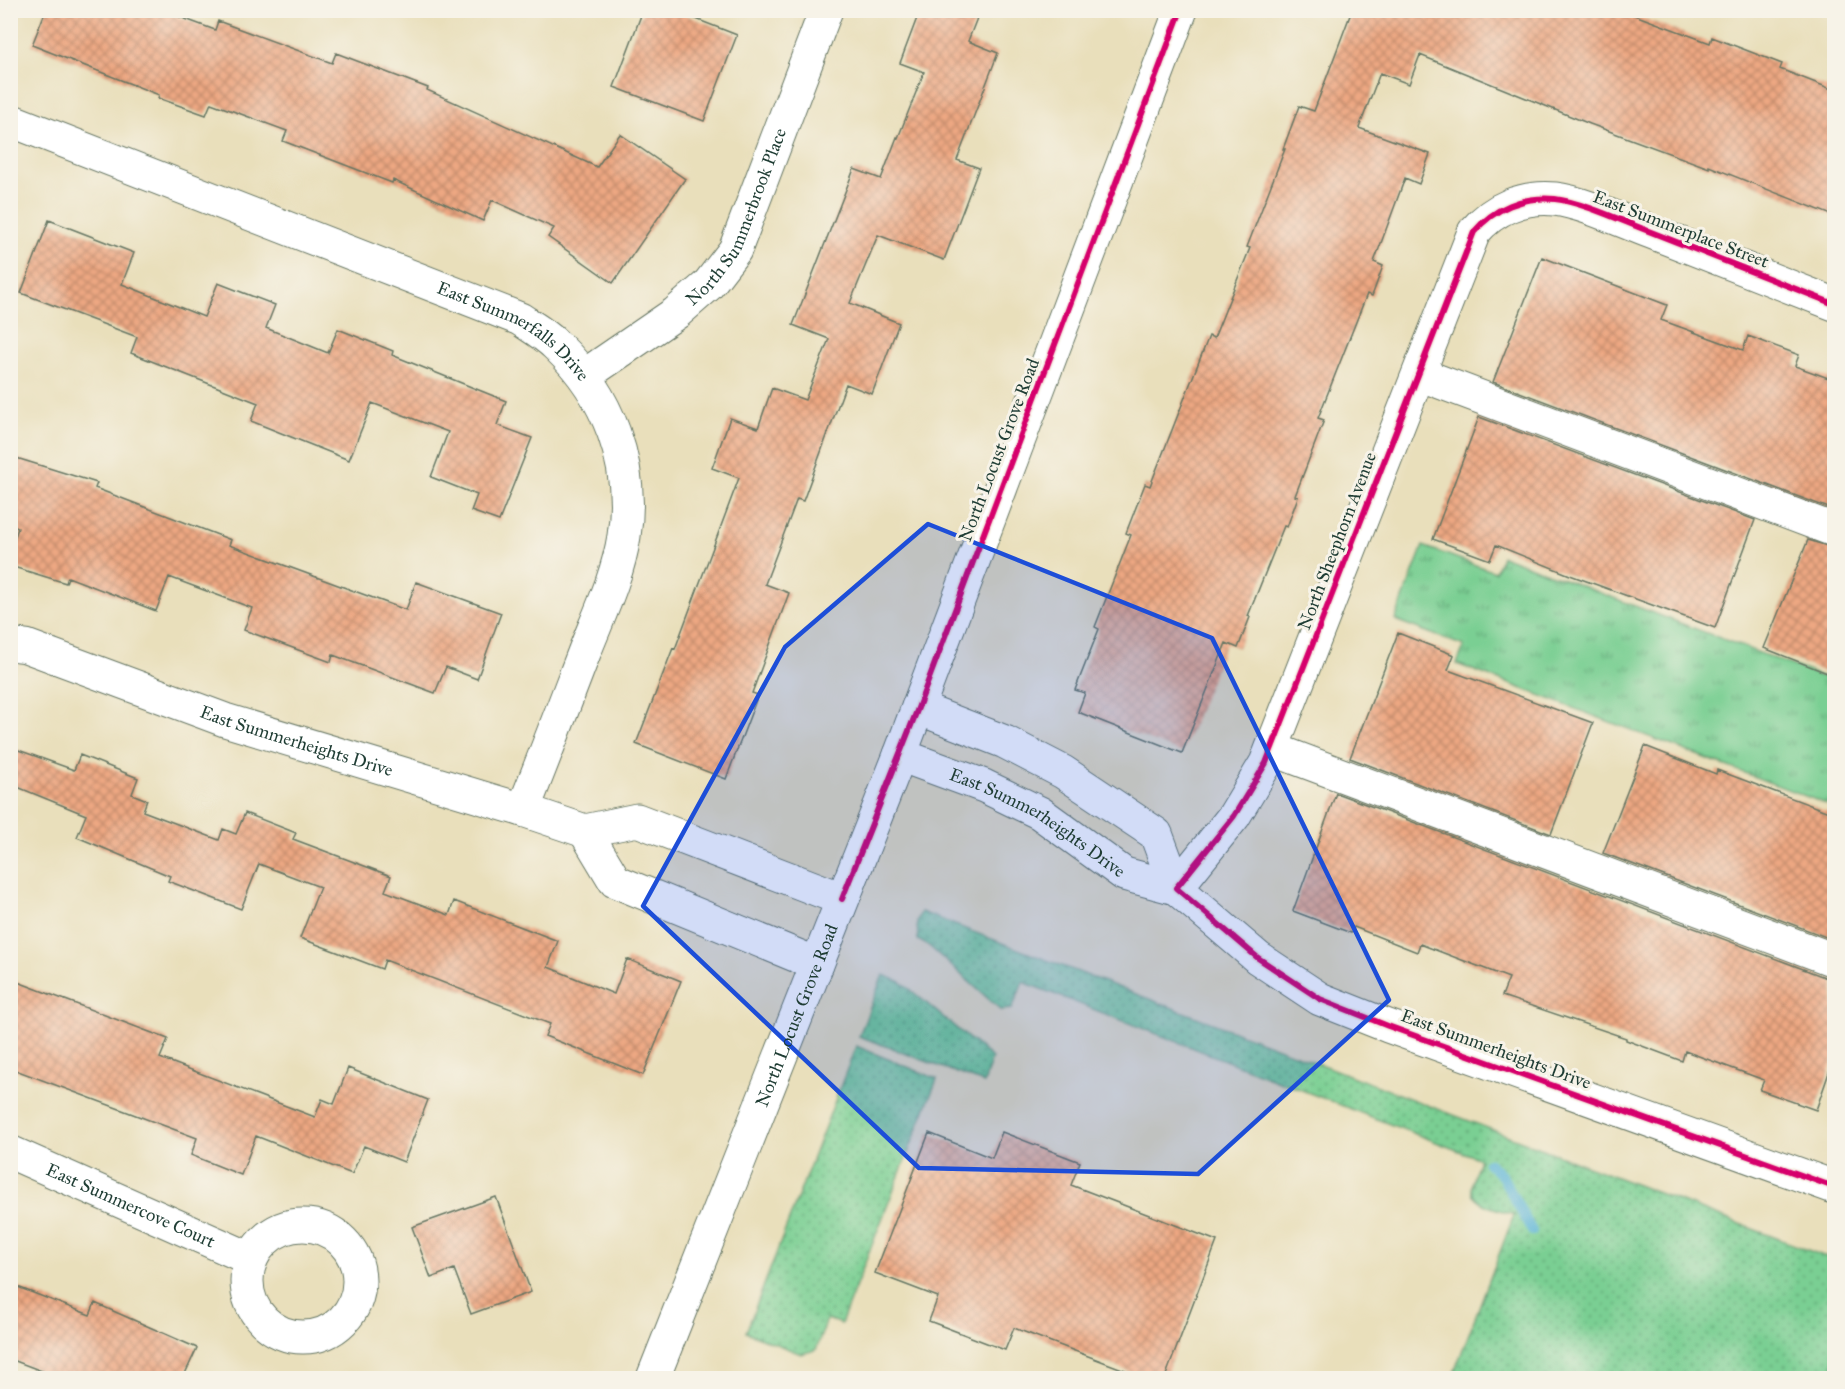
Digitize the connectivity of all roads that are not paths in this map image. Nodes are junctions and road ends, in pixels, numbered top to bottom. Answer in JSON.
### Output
{"nodes":[{"id":1,"x":826,"y":10,"type":"edge"},
{"id":2,"x":1181,"y":10,"type":"edge"},
{"id":3,"x":10,"y":120,"type":"edge"},
{"id":4,"x":1514,"y":203,"type":"joint"},
{"id":5,"x":1834,"y":304,"type":"edge"},
{"id":6,"x":1419,"y":374,"type":"junction"},
{"id":7,"x":584,"y":376,"type":"junction"},
{"id":8,"x":1834,"y":530,"type":"edge"},
{"id":9,"x":10,"y":644,"type":"edge"},
{"id":10,"x":918,"y":708,"type":"junction"},
{"id":11,"x":1272,"y":749,"type":"junction"},
{"id":12,"x":900,"y":754,"type":"junction"},
{"id":13,"x":524,"y":810,"type":"junction"},
{"id":14,"x":585,"y":831,"type":"junction"},
{"id":15,"x":1176,"y":888,"type":"junction"},
{"id":16,"x":842,"y":899,"type":"junction"},
{"id":17,"x":1834,"y":960,"type":"edge"},
{"id":18,"x":817,"y":964,"type":"junction"},
{"id":19,"x":10,"y":1152,"type":"edge"},
{"id":20,"x":1834,"y":1187,"type":"edge"},
{"id":21,"x":251,"y":1259,"type":"dead end"},
{"id":22,"x":653,"y":1378,"type":"edge"}],
"edges":[{"from":1,"to":7,"type":"street","name":"North Summerbrook Place"},
{"from":2,"to":10,"type":"street","name":"North Locust Grove Road"},
{"from":3,"to":7,"type":"street","name":"East Summerfalls Drive"},
{"from":4,"to":5,"type":"street","name":"East Summerplace Street"},
{"from":4,"to":6,"type":"street","name":"North Sheephorn Avenue"},
{"from":6,"to":8,"type":"street"},
{"from":6,"to":11,"type":"street","name":"North Sheephorn Avenue"},
{"from":7,"to":13,"type":"street","name":"East Summerfalls Drive"},
{"from":9,"to":13,"type":"street","name":"East Summerheights Drive"},
{"from":10,"to":12,"type":"street","name":"North Locust Grove Road"},
{"from":10,"to":15,"type":"street","name":"East Summerheights Drive"},
{"from":11,"to":15,"type":"street","name":"North Sheephorn Avenue"},
{"from":11,"to":17,"type":"street"},
{"from":12,"to":15,"type":"street","name":"East Summerheights Drive"},
{"from":12,"to":16,"type":"street","name":"North Locust Grove Road"},
{"from":13,"to":14,"type":"street","name":"East Summerheights Drive"},
{"from":14,"to":16,"type":"street"},
{"from":14,"to":18,"type":"street"},
{"from":15,"to":20,"type":"street","name":"East Summerheights Drive"},
{"from":16,"to":18,"type":"street","name":"North Locust Grove Road"},
{"from":18,"to":22,"type":"street","name":"North Locust Grove Road"},
{"from":19,"to":21,"type":"street","name":"East Summercove Court"}]}
